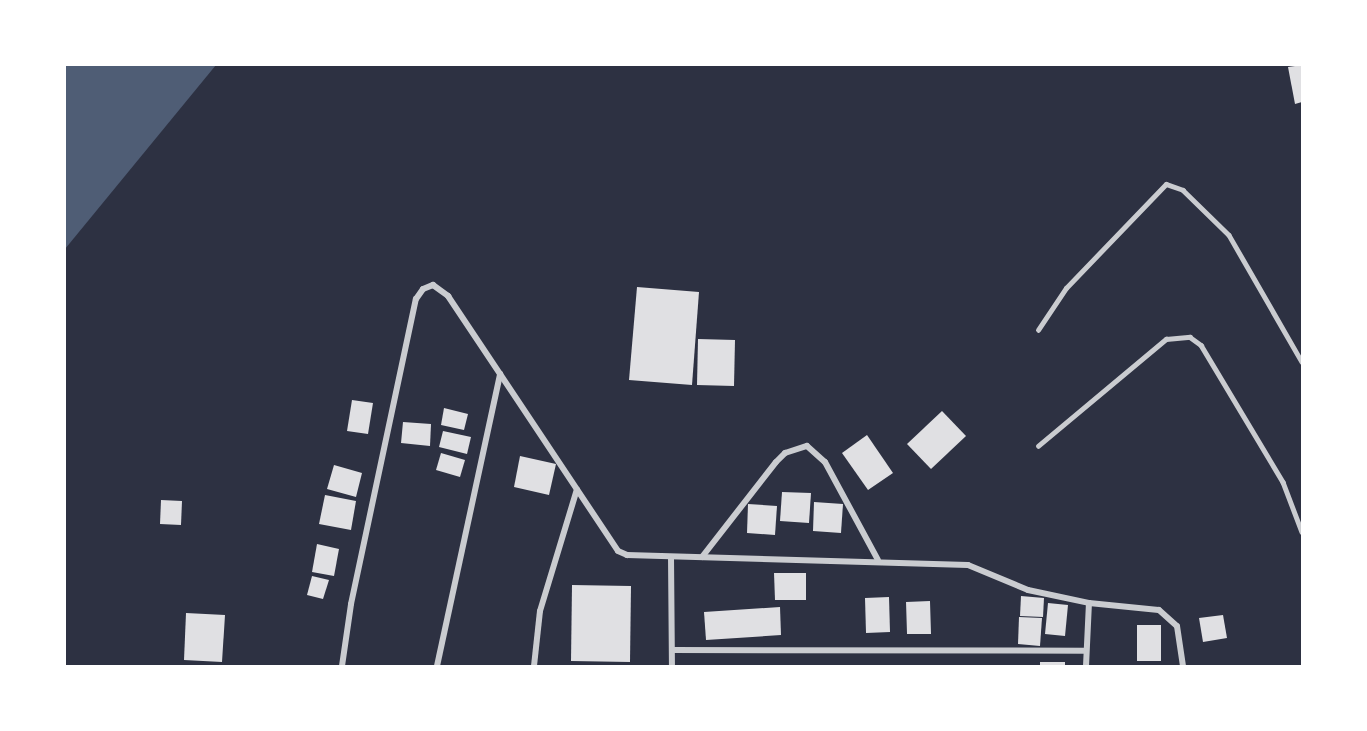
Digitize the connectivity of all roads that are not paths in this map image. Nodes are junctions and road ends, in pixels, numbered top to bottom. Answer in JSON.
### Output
{"nodes":[{"id":1,"x":1038,"y":330,"type":"dead end"},
{"id":2,"x":1302,"y":362,"type":"edge"},
{"id":3,"x":500,"y":374,"type":"junction"},
{"id":4,"x":1038,"y":446,"type":"dead end"},
{"id":5,"x":577,"y":489,"type":"junction"},
{"id":6,"x":1302,"y":532,"type":"edge"},
{"id":7,"x":671,"y":557,"type":"junction"},
{"id":8,"x":702,"y":557,"type":"junction"},
{"id":9,"x":878,"y":560,"type":"junction"},
{"id":10,"x":1089,"y":603,"type":"junction"},
{"id":11,"x":672,"y":650,"type":"junction"},
{"id":12,"x":1086,"y":651,"type":"junction"},
{"id":13,"x":342,"y":666,"type":"edge"},
{"id":14,"x":437,"y":666,"type":"edge"},
{"id":15,"x":534,"y":666,"type":"edge"},
{"id":16,"x":672,"y":666,"type":"edge"},
{"id":17,"x":1086,"y":666,"type":"edge"},
{"id":18,"x":1183,"y":666,"type":"edge"}],
"edges":[{"from":1,"to":2,"type":"lane"},
{"from":3,"to":5,"type":"street"},
{"from":3,"to":13,"type":"street"},
{"from":3,"to":14,"type":"street"},
{"from":4,"to":6,"type":"lane"},
{"from":5,"to":7,"type":"street"},
{"from":5,"to":15,"type":"street"},
{"from":7,"to":8,"type":"street"},
{"from":7,"to":11,"type":"street"},
{"from":8,"to":9,"type":"street"},
{"from":8,"to":9,"type":"street"},
{"from":9,"to":10,"type":"street"},
{"from":10,"to":12,"type":"street"},
{"from":10,"to":18,"type":"street"},
{"from":11,"to":12,"type":"street"},
{"from":11,"to":16,"type":"street"},
{"from":12,"to":17,"type":"street"}]}
